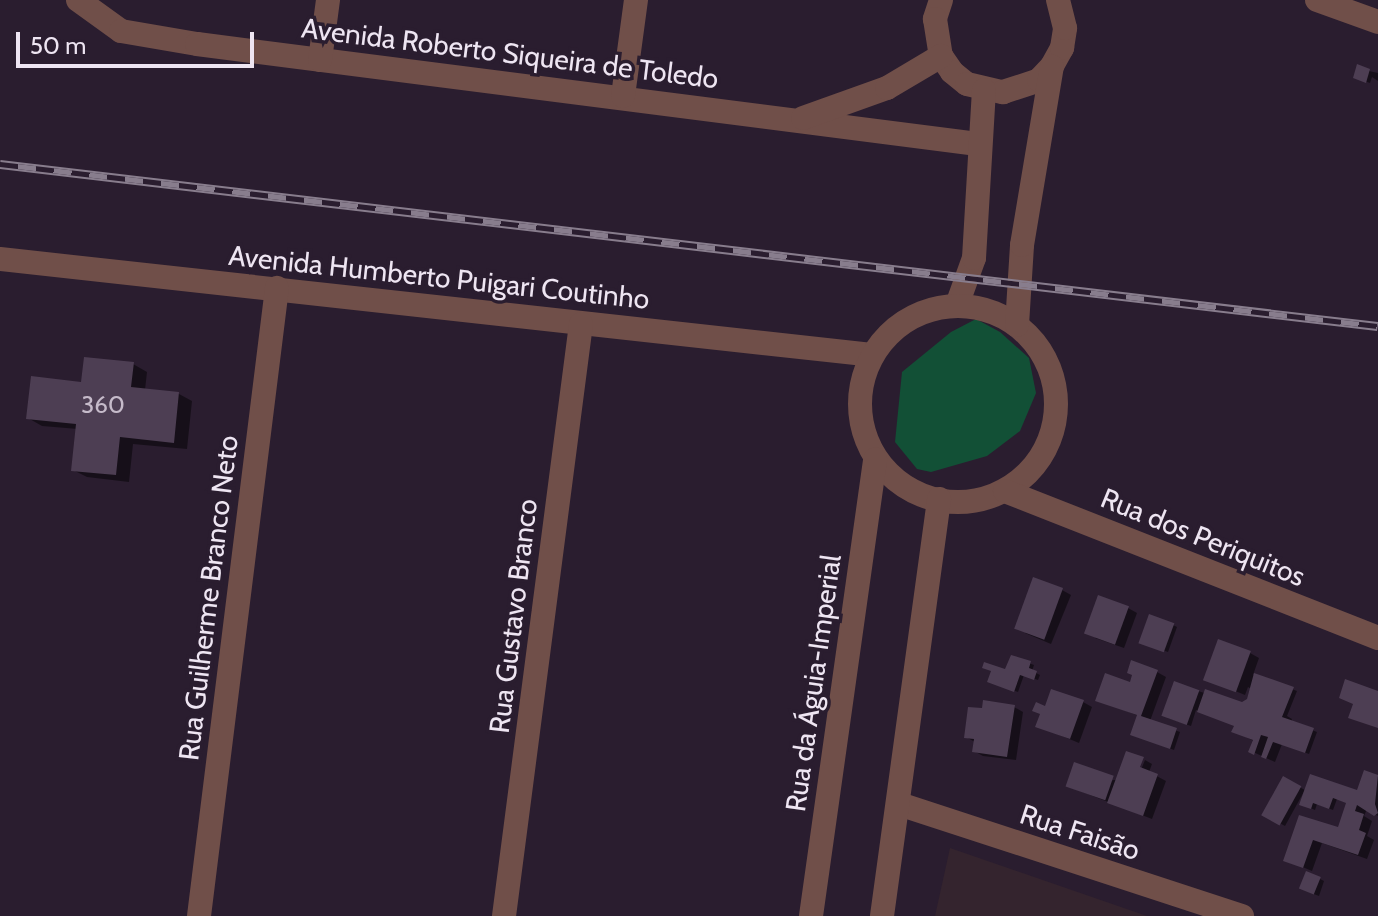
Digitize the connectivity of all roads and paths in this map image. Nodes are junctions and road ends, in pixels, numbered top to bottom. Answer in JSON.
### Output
{"nodes":[{"id":1,"x":78,"y":0,"type":"edge"},
{"id":2,"x":328,"y":0,"type":"edge"},
{"id":3,"x":636,"y":0,"type":"edge"},
{"id":4,"x":941,"y":0,"type":"edge"},
{"id":5,"x":1058,"y":0,"type":"edge"},
{"id":6,"x":1317,"y":0,"type":"edge"},
{"id":7,"x":1378,"y":22,"type":"edge"},
{"id":8,"x":941,"y":56,"type":"junction"},
{"id":9,"x":320,"y":60,"type":"junction"},
{"id":10,"x":1052,"y":66,"type":"junction"},
{"id":11,"x":984,"y":90,"type":"junction"},
{"id":12,"x":623,"y":96,"type":"junction"},
{"id":13,"x":801,"y":119,"type":"junction"},
{"id":14,"x":978,"y":144,"type":"junction"},
{"id":15,"x":0,"y":259,"type":"edge"},
{"id":16,"x":277,"y":288,"type":"junction"},
{"id":17,"x":957,"y":305,"type":"junction"},
{"id":18,"x":581,"y":324,"type":"junction"},
{"id":19,"x":1017,"y":325,"type":"junction"},
{"id":20,"x":872,"y":355,"type":"junction"},
{"id":21,"x":875,"y":459,"type":"junction"},
{"id":22,"x":1005,"y":491,"type":"junction"},
{"id":23,"x":939,"y":499,"type":"junction"},
{"id":24,"x":1378,"y":638,"type":"edge"},
{"id":25,"x":899,"y":804,"type":"junction"},
{"id":26,"x":199,"y":916,"type":"edge"},
{"id":27,"x":504,"y":916,"type":"edge"},
{"id":28,"x":811,"y":916,"type":"edge"},
{"id":29,"x":882,"y":916,"type":"edge"},
{"id":30,"x":1242,"y":916,"type":"edge"}],
"edges":[{"from":1,"to":9,"type":"street","name":"Avenida Roberto Siqueira de Toledo"},
{"from":2,"to":9,"type":"street"},
{"from":3,"to":12,"type":"street"},
{"from":4,"to":8,"type":"street"},
{"from":5,"to":10,"type":"street"},
{"from":6,"to":7,"type":"street"},
{"from":8,"to":11,"type":"street"},
{"from":8,"to":13,"type":"street","name":"Avenida Roberto Siqueira de Toledo"},
{"from":9,"to":12,"type":"street","name":"Avenida Roberto Siqueira de Toledo"},
{"from":10,"to":11,"type":"street"},
{"from":10,"to":19,"type":"street"},
{"from":11,"to":14,"type":"street"},
{"from":12,"to":13,"type":"street","name":"Avenida Roberto Siqueira de Toledo"},
{"from":13,"to":14,"type":"street","name":"Avenida Roberto Siqueira de Toledo"},
{"from":14,"to":17,"type":"street"},
{"from":15,"to":16,"type":"street","name":"Avenida Humberto Puigari Coutinho"},
{"from":16,"to":18,"type":"street","name":"Avenida Humberto Puigari Coutinho"},
{"from":16,"to":26,"type":"street","name":"Rua Guilherme Branco Neto"},
{"from":17,"to":19,"type":"street"},
{"from":17,"to":20,"type":"street"},
{"from":18,"to":20,"type":"street","name":"Avenida Humberto Puigari Coutinho"},
{"from":18,"to":27,"type":"street","name":"Rua Gustavo Branco"},
{"from":19,"to":22,"type":"street"},
{"from":20,"to":21,"type":"street"},
{"from":21,"to":23,"type":"street"},
{"from":21,"to":28,"type":"street","name":"Rua da Águia-Imperial"},
{"from":22,"to":23,"type":"street"},
{"from":22,"to":24,"type":"street","name":"Rua dos Periquitos"},
{"from":23,"to":25,"type":"street"},
{"from":25,"to":29,"type":"street"},
{"from":25,"to":30,"type":"street","name":"Rua Faisão"}]}
